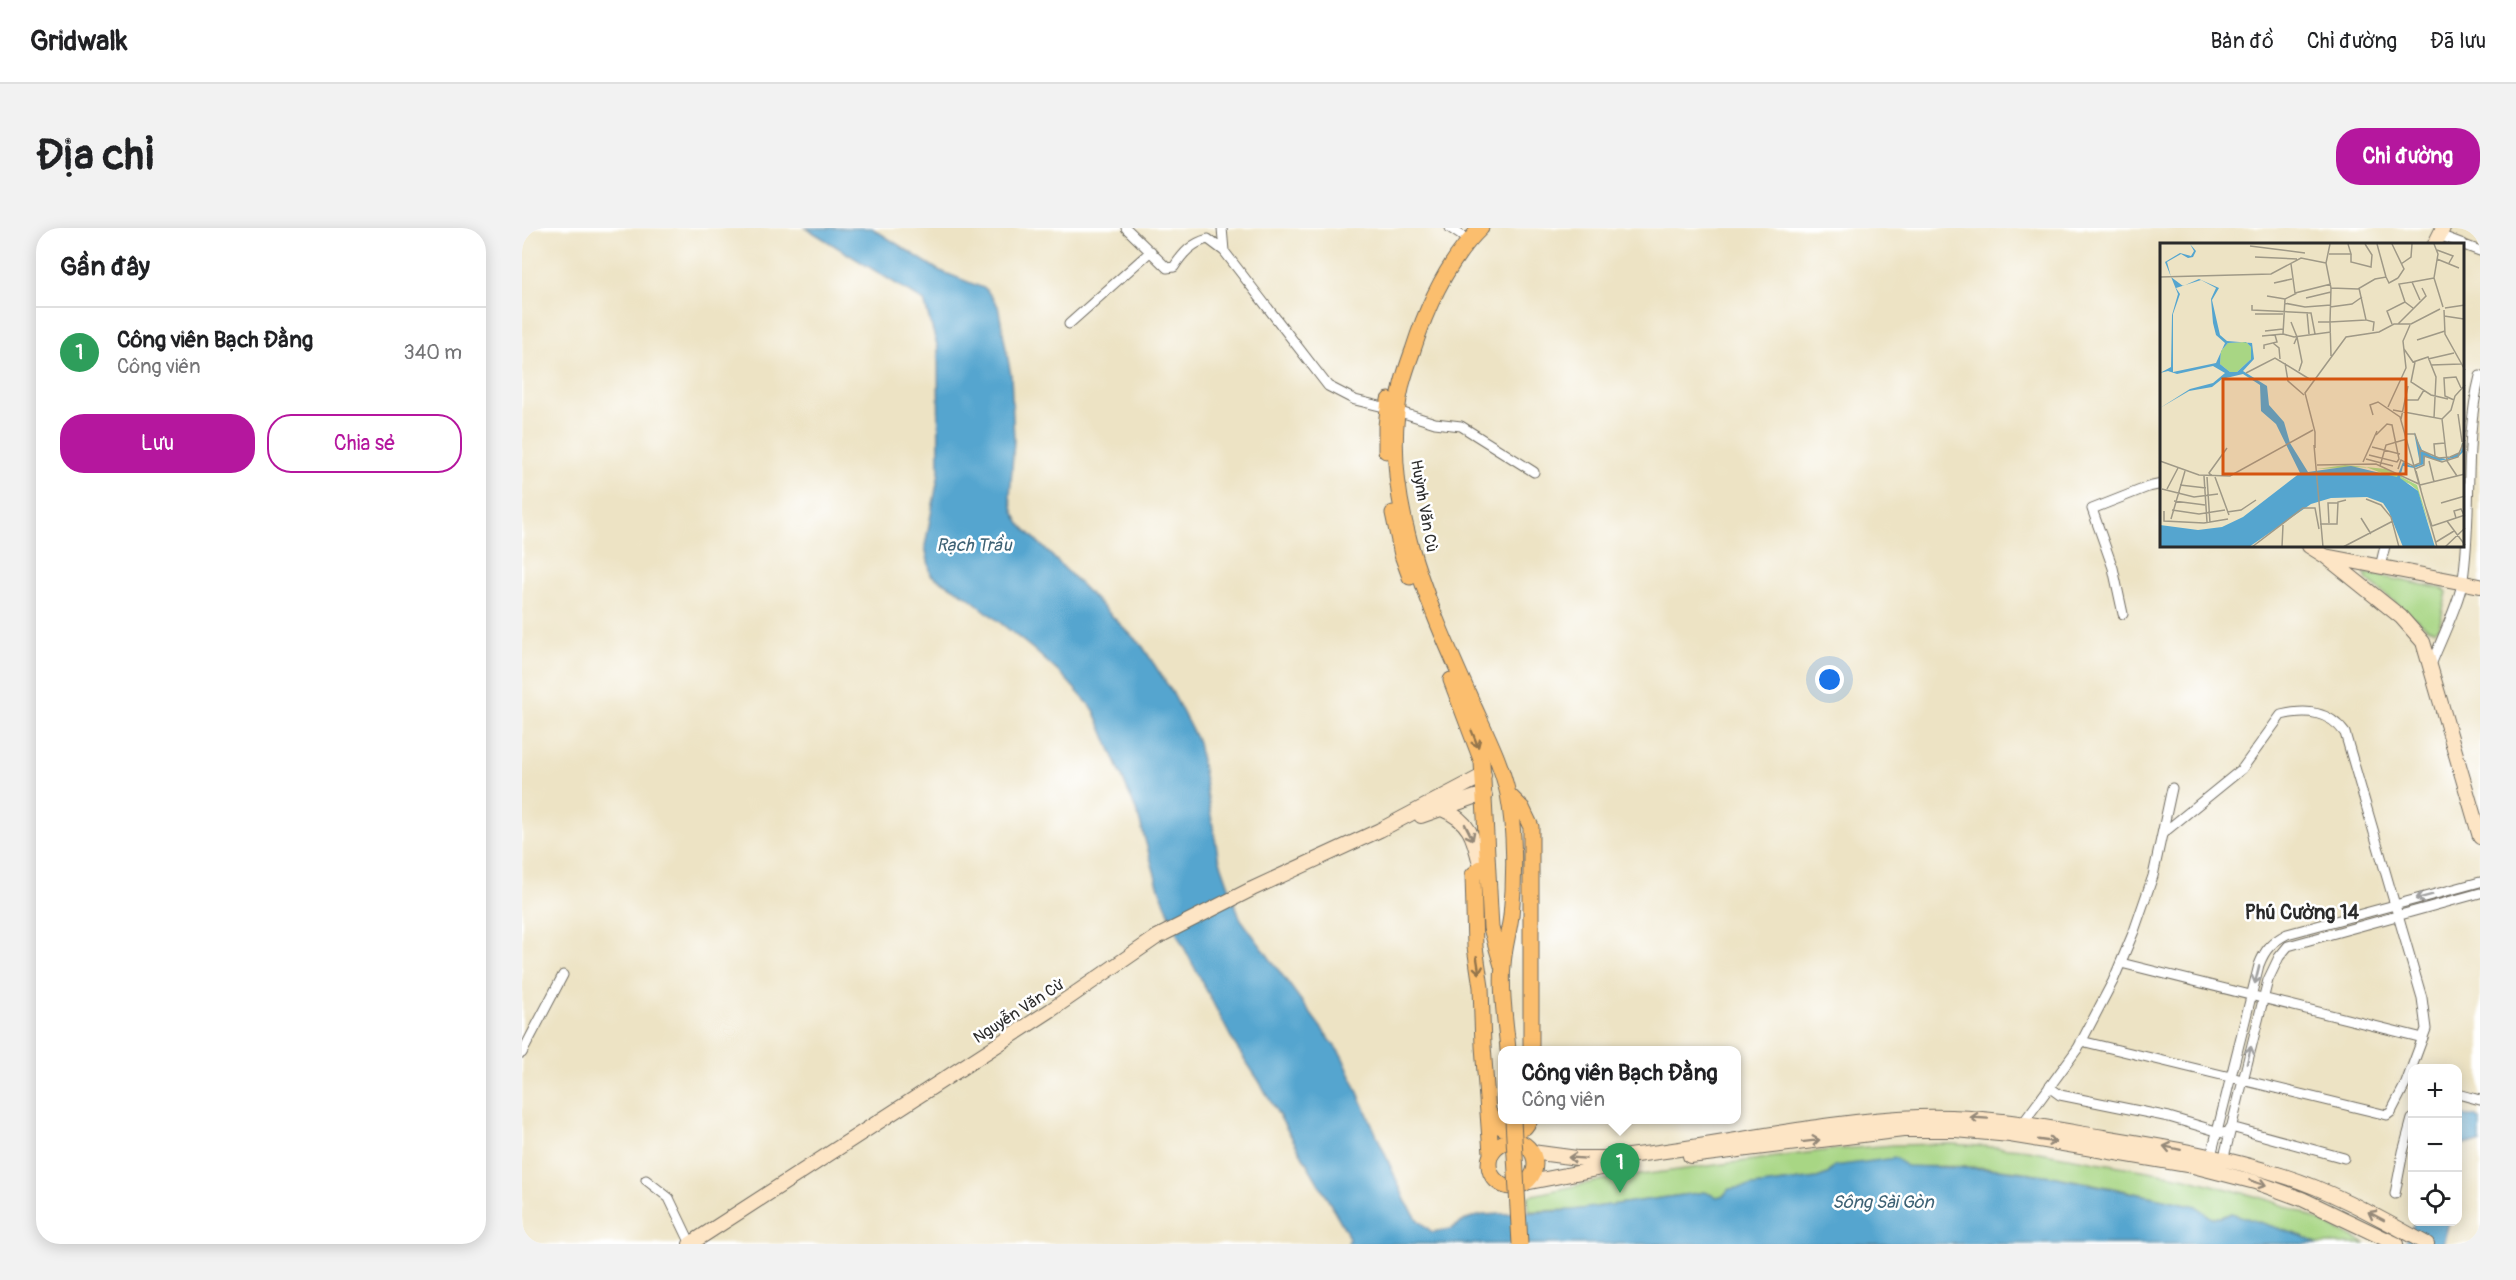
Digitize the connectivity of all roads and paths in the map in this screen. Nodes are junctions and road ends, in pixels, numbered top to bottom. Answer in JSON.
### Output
{"nodes":[{"id":1,"x":1126,"y":228,"type":"edge"},
{"id":2,"x":1222,"y":228,"type":"edge"},
{"id":3,"x":1481,"y":228,"type":"edge"},
{"id":4,"x":1462,"y":233,"type":"edge"},
{"id":5,"x":2439,"y":236,"type":"edge"},
{"id":6,"x":2458,"y":243,"type":"edge"},
{"id":7,"x":2465,"y":246,"type":"edge"},
{"id":8,"x":1151,"y":251,"type":"junction"},
{"id":9,"x":1224,"y":251,"type":"junction"},
{"id":10,"x":2480,"y":251,"type":"edge"},
{"id":11,"x":1069,"y":324,"type":"dead end"},
{"id":12,"x":2480,"y":376,"type":"edge"},
{"id":13,"x":1393,"y":409,"type":"junction"},
{"id":14,"x":2468,"y":423,"type":"edge"},
{"id":15,"x":2468,"y":458,"type":"junction"},
{"id":16,"x":2480,"y":459,"type":"edge"},
{"id":17,"x":1534,"y":472,"type":"dead end"},
{"id":18,"x":2160,"y":484,"type":"edge"},
{"id":19,"x":2312,"y":548,"type":"edge"},
{"id":20,"x":2385,"y":548,"type":"edge"},
{"id":21,"x":2325,"y":556,"type":"junction"},
{"id":22,"x":2380,"y":567,"type":"junction"},
{"id":23,"x":2463,"y":582,"type":"junction"},
{"id":24,"x":2480,"y":586,"type":"edge"},
{"id":25,"x":2123,"y":614,"type":"dead end"},
{"id":26,"x":2431,"y":665,"type":"junction"},
{"id":27,"x":1501,"y":769,"type":"junction"},
{"id":28,"x":1484,"y":775,"type":"junction"},
{"id":29,"x":2172,"y":788,"type":"dead end"},
{"id":30,"x":1508,"y":794,"type":"junction"},
{"id":31,"x":1485,"y":796,"type":"junction"},
{"id":32,"x":1522,"y":808,"type":"junction"},
{"id":33,"x":1442,"y":809,"type":"junction"},
{"id":34,"x":2479,"y":828,"type":"edge"},
{"id":35,"x":1380,"y":830,"type":"junction"},
{"id":36,"x":2162,"y":834,"type":"junction"},
{"id":37,"x":1487,"y":849,"type":"junction"},
{"id":38,"x":1481,"y":868,"type":"junction"},
{"id":39,"x":2480,"y":882,"type":"edge"},
{"id":40,"x":2480,"y":893,"type":"edge"},
{"id":41,"x":2396,"y":910,"type":"junction"},
{"id":42,"x":2121,"y":963,"type":"junction"},
{"id":43,"x":1502,"y":966,"type":"junction"},
{"id":44,"x":562,"y":975,"type":"dead end"},
{"id":45,"x":2252,"y":994,"type":"junction"},
{"id":46,"x":2264,"y":997,"type":"junction"},
{"id":47,"x":2423,"y":1038,"type":"junction"},
{"id":48,"x":2081,"y":1041,"type":"junction"},
{"id":49,"x":1508,"y":1046,"type":"edge"},
{"id":50,"x":1531,"y":1046,"type":"edge"},
{"id":51,"x":522,"y":1053,"type":"edge"},
{"id":52,"x":2231,"y":1078,"type":"junction"},
{"id":53,"x":2243,"y":1081,"type":"junction"},
{"id":54,"x":2049,"y":1087,"type":"junction"},
{"id":55,"x":2462,"y":1095,"type":"edge"},
{"id":56,"x":2480,"y":1100,"type":"edge"},
{"id":57,"x":1488,"y":1112,"type":"junction"},
{"id":58,"x":2023,"y":1123,"type":"junction"},
{"id":59,"x":1513,"y":1124,"type":"edge"},
{"id":60,"x":1530,"y":1124,"type":"edge"},
{"id":61,"x":1531,"y":1124,"type":"edge"},
{"id":62,"x":2231,"y":1127,"type":"junction"},
{"id":63,"x":1860,"y":1128,"type":"junction"},
{"id":64,"x":2217,"y":1131,"type":"junction"},
{"id":65,"x":2408,"y":1137,"type":"edge"},
{"id":66,"x":1528,"y":1148,"type":"junction"},
{"id":67,"x":1491,"y":1153,"type":"junction"},
{"id":68,"x":2344,"y":1158,"type":"dead end"},
{"id":69,"x":2215,"y":1165,"type":"junction"},
{"id":70,"x":646,"y":1180,"type":"dead end"},
{"id":71,"x":1525,"y":1183,"type":"junction"},
{"id":72,"x":2395,"y":1194,"type":"dead end"},
{"id":73,"x":690,"y":1244,"type":"edge"},
{"id":74,"x":1520,"y":1244,"type":"edge"},
{"id":75,"x":2396,"y":1244,"type":"edge"},
{"id":76,"x":2427,"y":1244,"type":"edge"}],
"edges":[{"from":1,"to":8,"type":"street"},
{"from":2,"to":9,"type":"street"},
{"from":3,"to":4,"type":"main road"},
{"from":4,"to":13,"type":"main road"},
{"from":5,"to":6,"type":"street"},
{"from":7,"to":10,"type":"street"},
{"from":8,"to":9,"type":"street"},
{"from":8,"to":11,"type":"street"},
{"from":9,"to":13,"type":"street"},
{"from":12,"to":14,"type":"street"},
{"from":13,"to":17,"type":"street"},
{"from":13,"to":27,"type":"main road","name":"Huỳnh Văn Cù"},
{"from":13,"to":28,"type":"main road","one_way":true},
{"from":14,"to":15,"type":"street"},
{"from":15,"to":16,"type":"street"},
{"from":15,"to":23,"type":"street"},
{"from":18,"to":25,"type":"street"},
{"from":19,"to":21,"type":"street"},
{"from":20,"to":22,"type":"street"},
{"from":21,"to":22,"type":"street"},
{"from":21,"to":26,"type":"street"},
{"from":22,"to":23,"type":"street"},
{"from":23,"to":24,"type":"street"},
{"from":23,"to":26,"type":"street"},
{"from":26,"to":34,"type":"street"},
{"from":27,"to":28,"type":"main road"},
{"from":27,"to":30,"type":"main road","name":"Huỳnh Văn Cù"},
{"from":28,"to":31,"type":"main road"},
{"from":28,"to":35,"type":"street","name":"Nguyễn Văn Cừ"},
{"from":29,"to":36,"type":"street"},
{"from":30,"to":31,"type":"main road"},
{"from":30,"to":32,"type":"main road","name":"Huỳnh Văn Cù"},
{"from":30,"to":43,"type":"main road","name":"Huỳnh Văn Cù"},
{"from":31,"to":33,"type":"street","name":"Nguyễn Văn Cừ"},
{"from":31,"to":37,"type":"main road"},
{"from":32,"to":43,"type":"main road"},
{"from":32,"to":50,"type":"main road"},
{"from":33,"to":35,"type":"street","name":"Nguyễn Văn Cừ"},
{"from":33,"to":38,"type":"street","one_way":true},
{"from":35,"to":73,"type":"street","name":"Nguyễn Văn Cừ"},
{"from":36,"to":41,"type":"street"},
{"from":36,"to":42,"type":"street"},
{"from":37,"to":38,"type":"main road"},
{"from":37,"to":43,"type":"main road"},
{"from":38,"to":43,"type":"main road"},
{"from":38,"to":57,"type":"main road","one_way":true},
{"from":39,"to":41,"type":"street","one_way":true},
{"from":40,"to":41,"type":"street"},
{"from":41,"to":45,"type":"street","one_way":true},
{"from":41,"to":46,"type":"street"},
{"from":41,"to":47,"type":"street"},
{"from":42,"to":45,"type":"street"},
{"from":42,"to":48,"type":"street"},
{"from":43,"to":49,"type":"main road"},
{"from":44,"to":51,"type":"street"},
{"from":45,"to":46,"type":"street"},
{"from":45,"to":52,"type":"street"},
{"from":46,"to":47,"type":"street"},
{"from":53,"to":46,"type":"street","one_way":true},
{"from":47,"to":53,"type":"street"},
{"from":48,"to":52,"type":"street"},
{"from":48,"to":54,"type":"street"},
{"from":52,"to":53,"type":"street"},
{"from":52,"to":64,"type":"street"},
{"from":53,"to":62,"type":"street"},
{"from":54,"to":58,"type":"street"},
{"from":54,"to":64,"type":"street"},
{"from":55,"to":56,"type":"street"},
{"from":57,"to":60,"type":"main road"},
{"from":57,"to":67,"type":"main road"},
{"from":58,"to":63,"type":"street","one_way":true},
{"from":69,"to":58,"type":"street","one_way":true},
{"from":59,"to":74,"type":"main road","bridge":true},
{"from":61,"to":66,"type":"main road"},
{"from":62,"to":64,"type":"street"},
{"from":62,"to":68,"type":"street"},
{"from":62,"to":69,"type":"street"},
{"from":63,"to":66,"type":"street","one_way":true},
{"from":63,"to":69,"type":"street","one_way":true},
{"from":71,"to":63,"type":"street","one_way":true},
{"from":64,"to":69,"type":"street"},
{"from":65,"to":72,"type":"street"},
{"from":66,"to":67,"type":"main road"},
{"from":66,"to":71,"type":"main road"},
{"from":67,"to":71,"type":"main road"},
{"from":69,"to":75,"type":"street","one_way":true},
{"from":76,"to":69,"type":"street","one_way":true},
{"from":70,"to":73,"type":"street"}]}
